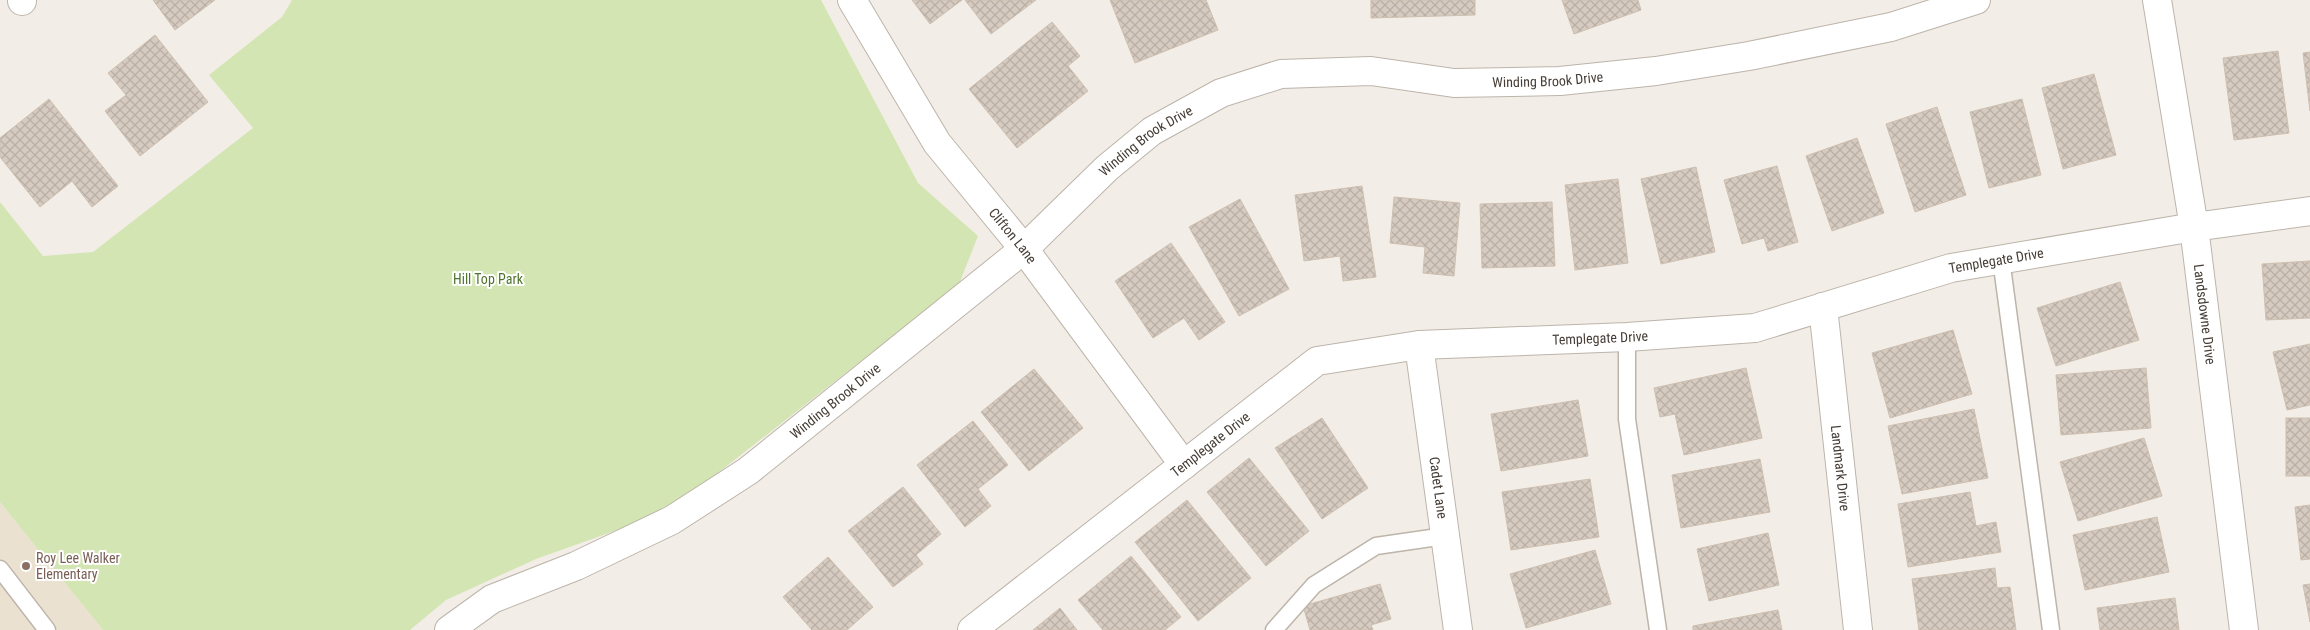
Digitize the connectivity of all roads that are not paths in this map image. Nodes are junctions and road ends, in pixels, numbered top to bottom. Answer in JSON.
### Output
{"nodes":[{"id":1,"x":852,"y":0,"type":"edge"},
{"id":2,"x":1976,"y":0,"type":"edge"},
{"id":3,"x":2157,"y":0,"type":"edge"},
{"id":4,"x":2310,"y":211,"type":"edge"},
{"id":5,"x":2194,"y":227,"type":"junction"},
{"id":6,"x":1024,"y":249,"type":"junction"},
{"id":7,"x":2000,"y":259,"type":"junction"},
{"id":8,"x":1824,"y":307,"type":"junction"},
{"id":9,"x":1627,"y":337,"type":"junction"},
{"id":10,"x":1419,"y":345,"type":"junction"},
{"id":11,"x":1184,"y":465,"type":"junction"},
{"id":12,"x":1445,"y":536,"type":"junction"},
{"id":13,"x":0,"y":569,"type":"edge"},
{"id":14,"x":47,"y":630,"type":"edge"},
{"id":15,"x":449,"y":630,"type":"edge"},
{"id":16,"x":972,"y":630,"type":"edge"},
{"id":17,"x":1274,"y":630,"type":"edge"},
{"id":18,"x":1458,"y":630,"type":"edge"},
{"id":19,"x":1658,"y":630,"type":"edge"},
{"id":20,"x":1858,"y":630,"type":"edge"},
{"id":21,"x":2050,"y":630,"type":"edge"},
{"id":22,"x":2244,"y":630,"type":"edge"}],
"edges":[{"from":1,"to":6,"type":"street","name":"Clifton Lane"},
{"from":2,"to":6,"type":"street","name":"Winding Brook Drive"},
{"from":3,"to":5,"type":"street","name":"Landsdowne Drive"},
{"from":4,"to":5,"type":"street","name":"Templegate Drive"},
{"from":5,"to":7,"type":"street","name":"Templegate Drive"},
{"from":5,"to":22,"type":"street","name":"Landsdowne Drive"},
{"from":6,"to":11,"type":"street","name":"Clifton Lane"},
{"from":6,"to":15,"type":"street","name":"Winding Brook Drive"},
{"from":7,"to":8,"type":"street","name":"Templegate Drive"},
{"from":7,"to":21,"type":"lane"},
{"from":8,"to":9,"type":"street","name":"Templegate Drive"},
{"from":8,"to":20,"type":"street","name":"Landmark Drive"},
{"from":9,"to":10,"type":"street","name":"Templegate Drive"},
{"from":9,"to":19,"type":"lane"},
{"from":10,"to":11,"type":"street","name":"Templegate Drive"},
{"from":10,"to":12,"type":"street","name":"Cadet Lane"},
{"from":11,"to":16,"type":"street","name":"Templegate Drive"},
{"from":12,"to":17,"type":"lane"},
{"from":12,"to":18,"type":"street","name":"Cadet Lane"},
{"from":13,"to":14,"type":"lane"}]}
